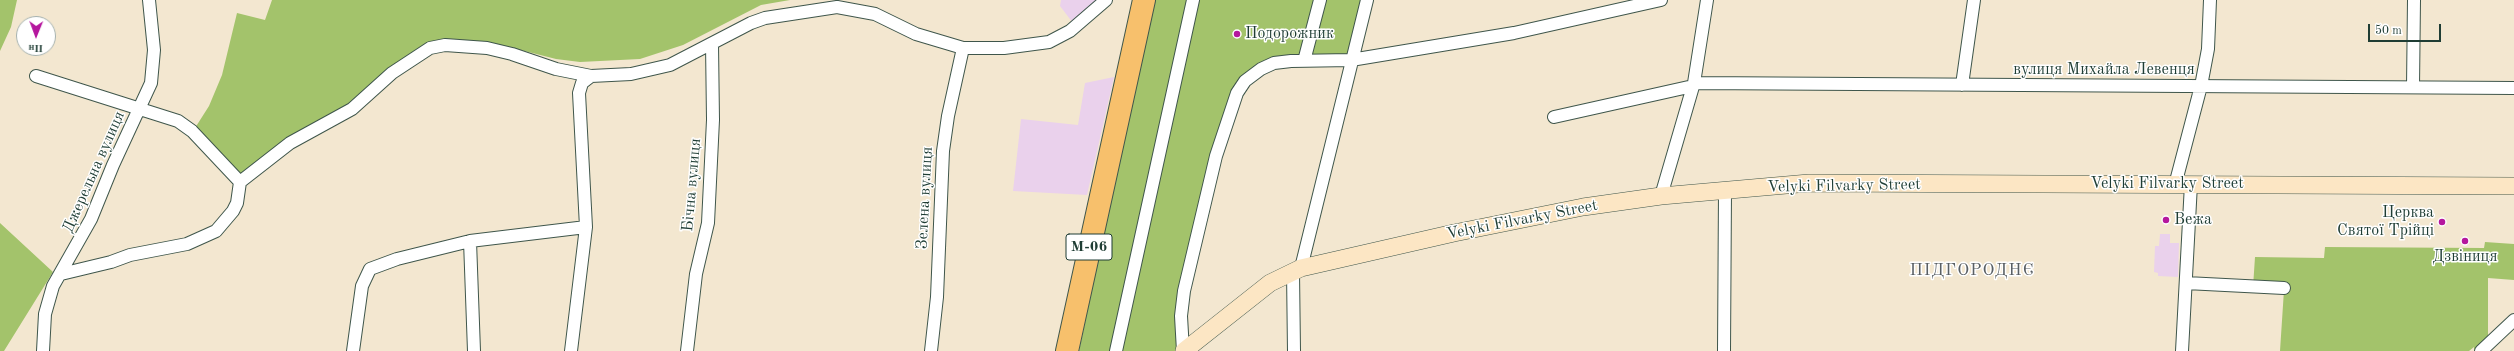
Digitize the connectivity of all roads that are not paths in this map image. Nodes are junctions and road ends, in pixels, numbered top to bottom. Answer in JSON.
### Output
{"nodes":[{"id":1,"x":149,"y":0,"type":"edge"},
{"id":2,"x":1106,"y":0,"type":"edge"},
{"id":3,"x":1144,"y":0,"type":"edge"},
{"id":4,"x":1193,"y":0,"type":"edge"},
{"id":5,"x":1320,"y":0,"type":"edge"},
{"id":6,"x":1368,"y":0,"type":"edge"},
{"id":7,"x":1661,"y":0,"type":"edge"},
{"id":8,"x":1707,"y":0,"type":"edge"},
{"id":9,"x":1974,"y":0,"type":"edge"},
{"id":10,"x":2210,"y":0,"type":"edge"},
{"id":11,"x":2414,"y":0,"type":"edge"},
{"id":12,"x":712,"y":44,"type":"junction"},
{"id":13,"x":963,"y":48,"type":"junction"},
{"id":14,"x":1351,"y":60,"type":"junction"},
{"id":15,"x":1304,"y":61,"type":"junction"},
{"id":16,"x":36,"y":76,"type":"dead end"},
{"id":17,"x":591,"y":76,"type":"junction"},
{"id":18,"x":1694,"y":84,"type":"junction"},
{"id":19,"x":1962,"y":85,"type":"junction"},
{"id":20,"x":2201,"y":86,"type":"junction"},
{"id":21,"x":2413,"y":87,"type":"junction"},
{"id":22,"x":2514,"y":88,"type":"edge"},
{"id":23,"x":140,"y":108,"type":"junction"},
{"id":24,"x":1554,"y":118,"type":"dead end"},
{"id":25,"x":240,"y":182,"type":"junction"},
{"id":26,"x":2183,"y":184,"type":"junction"},
{"id":27,"x":2514,"y":186,"type":"edge"},
{"id":28,"x":1725,"y":191,"type":"junction"},
{"id":29,"x":1661,"y":196,"type":"junction"},
{"id":30,"x":586,"y":227,"type":"junction"},
{"id":31,"x":470,"y":241,"type":"junction"},
{"id":32,"x":1297,"y":270,"type":"junction"},
{"id":33,"x":61,"y":274,"type":"junction"},
{"id":34,"x":2186,"y":283,"type":"junction"},
{"id":35,"x":2284,"y":288,"type":"dead end"},
{"id":36,"x":2514,"y":320,"type":"edge"},
{"id":37,"x":43,"y":351,"type":"edge"},
{"id":38,"x":353,"y":351,"type":"edge"},
{"id":39,"x":474,"y":351,"type":"edge"},
{"id":40,"x":571,"y":351,"type":"edge"},
{"id":41,"x":687,"y":351,"type":"edge"},
{"id":42,"x":931,"y":351,"type":"edge"},
{"id":43,"x":1067,"y":351,"type":"edge"},
{"id":44,"x":1116,"y":351,"type":"edge"},
{"id":45,"x":1184,"y":351,"type":"edge"},
{"id":46,"x":1294,"y":351,"type":"edge"},
{"id":47,"x":1724,"y":351,"type":"edge"},
{"id":48,"x":2182,"y":351,"type":"edge"},
{"id":49,"x":2481,"y":351,"type":"edge"}],
"edges":[{"from":1,"to":23,"type":"street","name":"Джерельна вулиця"},
{"from":2,"to":13,"type":"street"},
{"from":3,"to":43,"type":"highway","number":"М-06"},
{"from":4,"to":44,"type":"street"},
{"from":5,"to":15,"type":"street"},
{"from":6,"to":14,"type":"street"},
{"from":7,"to":14,"type":"street"},
{"from":8,"to":18,"type":"street"},
{"from":9,"to":19,"type":"street"},
{"from":10,"to":20,"type":"street"},
{"from":11,"to":21,"type":"street"},
{"from":12,"to":13,"type":"street"},
{"from":12,"to":17,"type":"street"},
{"from":12,"to":41,"type":"street","name":"Бічна вулиця"},
{"from":13,"to":42,"type":"street","name":"Зелена вулиця"},
{"from":14,"to":15,"type":"street"},
{"from":14,"to":32,"type":"street"},
{"from":15,"to":45,"type":"street"},
{"from":16,"to":23,"type":"street"},
{"from":17,"to":25,"type":"street"},
{"from":17,"to":30,"type":"street"},
{"from":18,"to":19,"type":"street","name":"вулиця Михайла Левенця"},
{"from":18,"to":24,"type":"street","name":"вулиця Михайла Левенця"},
{"from":18,"to":29,"type":"street"},
{"from":19,"to":20,"type":"street","name":"вулиця Михайла Левенця"},
{"from":20,"to":21,"type":"street","name":"вулиця Михайла Левенця"},
{"from":20,"to":26,"type":"street"},
{"from":21,"to":22,"type":"street","name":"вулиця Михайла Левенця"},
{"from":23,"to":25,"type":"street"},
{"from":23,"to":33,"type":"street","name":"Джерельна вулиця"},
{"from":25,"to":33,"type":"street"},
{"from":26,"to":27,"type":"street","name":"Velyki Filvarky Street"},
{"from":26,"to":28,"type":"street","name":"Velyki Filvarky Street"},
{"from":26,"to":34,"type":"street"},
{"from":28,"to":29,"type":"street","name":"Velyki Filvarky Street"},
{"from":28,"to":47,"type":"street"},
{"from":29,"to":32,"type":"street","name":"Velyki Filvarky Street"},
{"from":30,"to":31,"type":"street"},
{"from":30,"to":40,"type":"street"},
{"from":31,"to":38,"type":"street"},
{"from":31,"to":39,"type":"street"},
{"from":32,"to":45,"type":"street","name":"Velyki Filvarky Street"},
{"from":32,"to":46,"type":"street"},
{"from":33,"to":37,"type":"street","name":"Джерельна вулиця"},
{"from":34,"to":35,"type":"street"},
{"from":34,"to":48,"type":"street"},
{"from":36,"to":49,"type":"street"}]}
